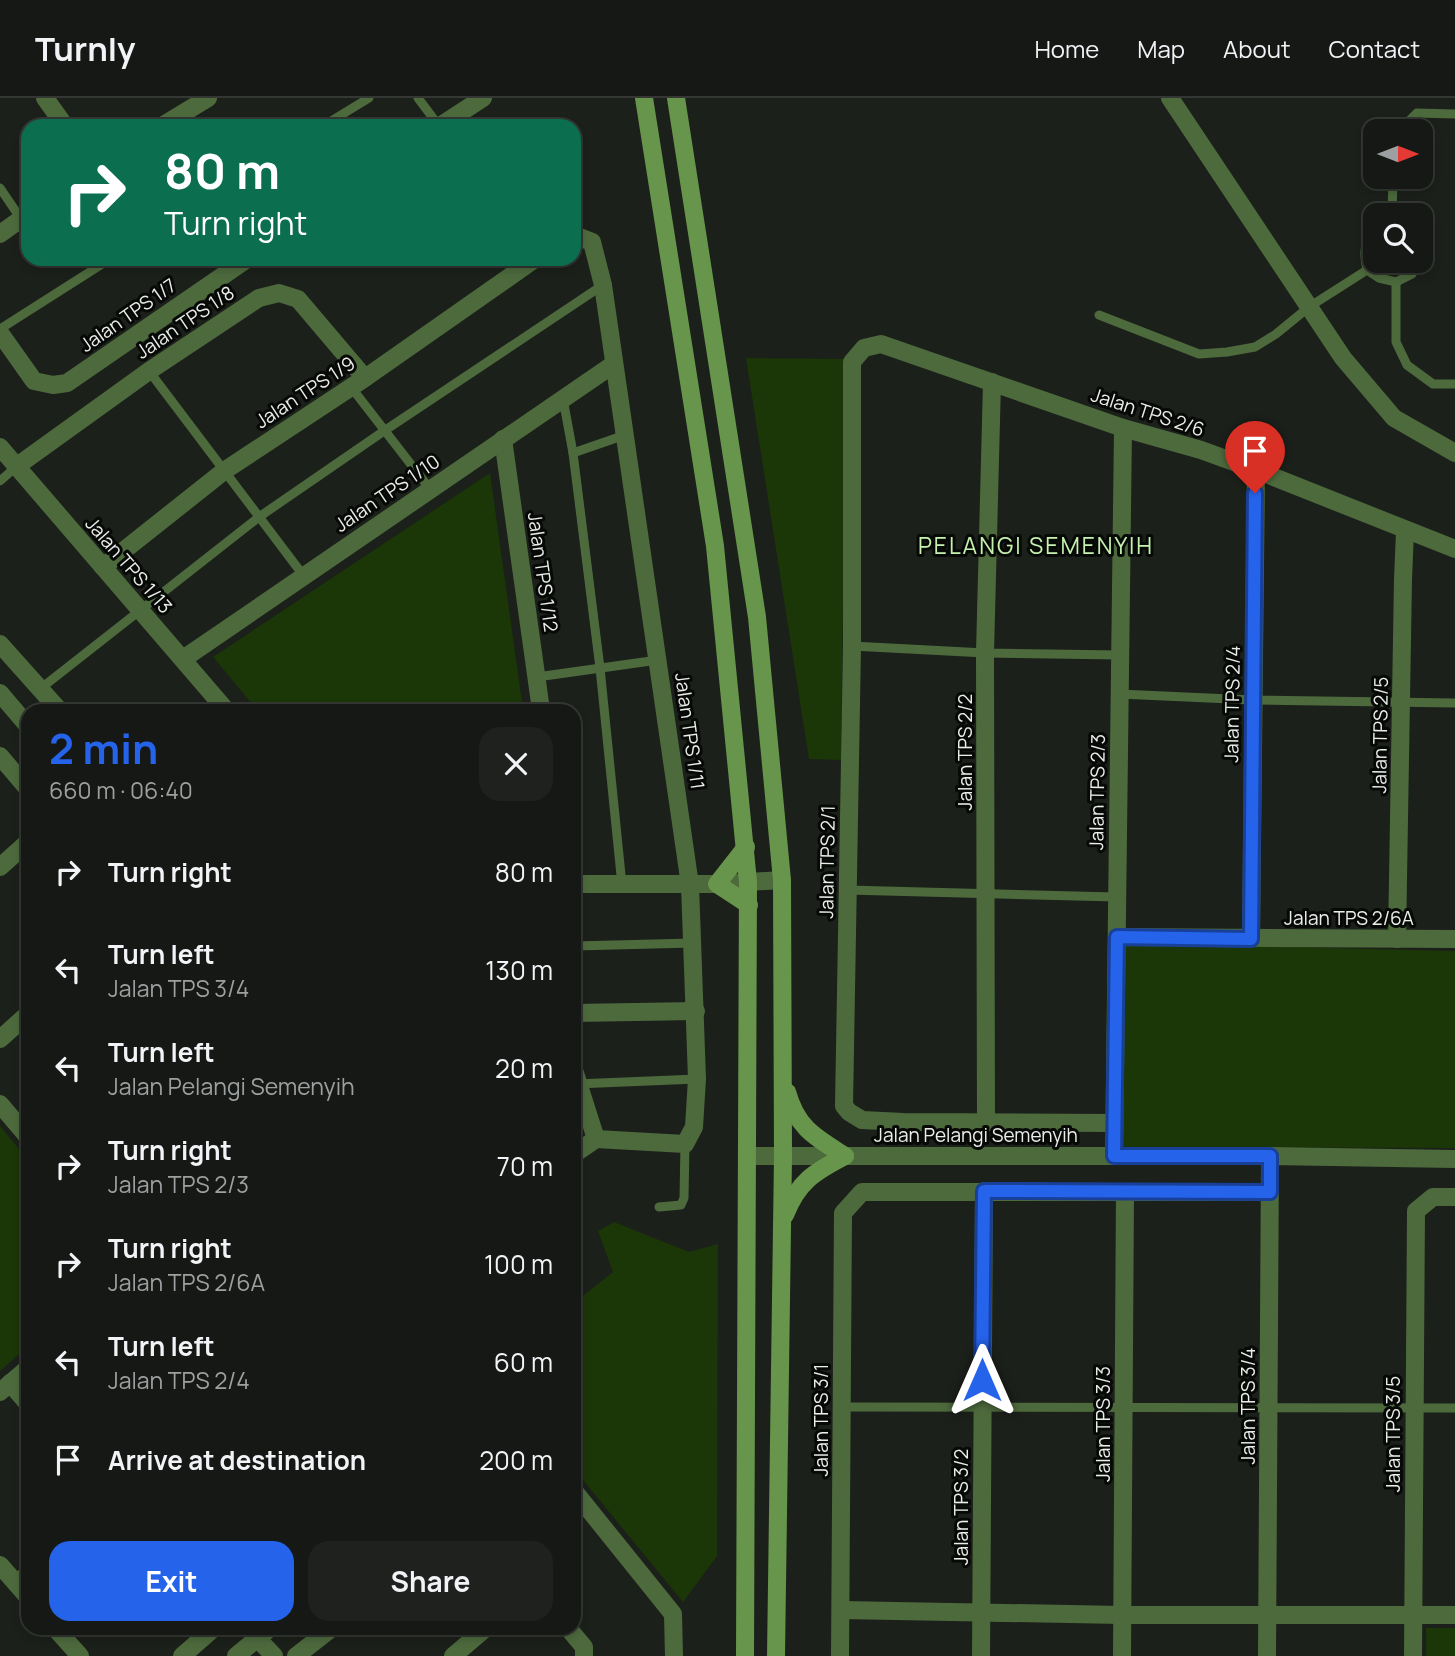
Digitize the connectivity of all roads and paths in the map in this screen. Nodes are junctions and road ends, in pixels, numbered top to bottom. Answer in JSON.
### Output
{"nodes":[{"id":1,"x":45,"y":98,"type":"edge"},
{"id":2,"x":208,"y":98,"type":"edge"},
{"id":3,"x":369,"y":98,"type":"edge"},
{"id":4,"x":418,"y":98,"type":"edge"},
{"id":5,"x":483,"y":98,"type":"edge"},
{"id":6,"x":644,"y":98,"type":"edge"},
{"id":7,"x":676,"y":98,"type":"edge"},
{"id":8,"x":683,"y":98,"type":"edge"},
{"id":9,"x":1175,"y":101,"type":"edge"},
{"id":10,"x":1455,"y":114,"type":"edge"},
{"id":11,"x":680,"y":117,"type":"junction"},
{"id":12,"x":60,"y":119,"type":"edge"},
{"id":13,"x":175,"y":119,"type":"edge"},
{"id":14,"x":334,"y":119,"type":"edge"},
{"id":15,"x":434,"y":119,"type":"edge"},
{"id":16,"x":451,"y":119,"type":"edge"},
{"id":17,"x":1411,"y":119,"type":"edge"},
{"id":18,"x":0,"y":188,"type":"edge"},
{"id":19,"x":21,"y":212,"type":"edge"},
{"id":20,"x":21,"y":218,"type":"edge"},
{"id":21,"x":0,"y":234,"type":"edge"},
{"id":22,"x":581,"y":238,"type":"edge"},
{"id":23,"x":99,"y":266,"type":"edge"},
{"id":24,"x":237,"y":266,"type":"edge"},
{"id":25,"x":525,"y":266,"type":"edge"},
{"id":26,"x":1363,"y":273,"type":"edge"},
{"id":27,"x":1372,"y":273,"type":"edge"},
{"id":28,"x":1413,"y":273,"type":"edge"},
{"id":29,"x":1396,"y":282,"type":"junction"},
{"id":30,"x":603,"y":285,"type":"junction"},
{"id":31,"x":1309,"y":307,"type":"junction"},
{"id":32,"x":1099,"y":315,"type":"dead end"},
{"id":33,"x":0,"y":331,"type":"edge"},
{"id":34,"x":864,"y":348,"type":"joint"},
{"id":35,"x":614,"y":363,"type":"junction"},
{"id":36,"x":149,"y":371,"type":"junction"},
{"id":37,"x":992,"y":382,"type":"junction"},
{"id":38,"x":358,"y":383,"type":"junction"},
{"id":39,"x":1455,"y":384,"type":"edge"},
{"id":40,"x":563,"y":398,"type":"junction"},
{"id":41,"x":1123,"y":428,"type":"junction"},
{"id":42,"x":384,"y":430,"type":"junction"},
{"id":43,"x":625,"y":435,"type":"junction"},
{"id":44,"x":503,"y":439,"type":"junction"},
{"id":45,"x":0,"y":447,"type":"edge"},
{"id":46,"x":573,"y":453,"type":"junction"},
{"id":47,"x":1455,"y":453,"type":"edge"},
{"id":48,"x":17,"y":466,"type":"junction"},
{"id":49,"x":1256,"y":470,"type":"junction"},
{"id":50,"x":224,"y":471,"type":"junction"},
{"id":51,"x":0,"y":481,"type":"edge"},
{"id":52,"x":430,"y":489,"type":"junction"},
{"id":53,"x":259,"y":517,"type":"junction"},
{"id":54,"x":1405,"y":531,"type":"junction"},
{"id":55,"x":1455,"y":550,"type":"edge"},
{"id":56,"x":103,"y":567,"type":"junction"},
{"id":57,"x":303,"y":575,"type":"junction"},
{"id":58,"x":140,"y":611,"type":"junction"},
{"id":59,"x":0,"y":644,"type":"edge"},
{"id":60,"x":852,"y":646,"type":"junction"},
{"id":61,"x":985,"y":653,"type":"junction"},
{"id":62,"x":1120,"y":655,"type":"junction"},
{"id":63,"x":183,"y":659,"type":"junction"},
{"id":64,"x":658,"y":660,"type":"junction"},
{"id":65,"x":600,"y":668,"type":"junction"},
{"id":66,"x":537,"y":677,"type":"junction"},
{"id":67,"x":40,"y":689,"type":"junction"},
{"id":68,"x":0,"y":693,"type":"edge"},
{"id":69,"x":1119,"y":694,"type":"junction"},
{"id":70,"x":1253,"y":700,"type":"junction"},
{"id":71,"x":1401,"y":702,"type":"junction"},
{"id":72,"x":1455,"y":703,"type":"edge"},
{"id":73,"x":54,"y":704,"type":"edge"},
{"id":74,"x":221,"y":704,"type":"edge"},
{"id":75,"x":540,"y":704,"type":"edge"},
{"id":76,"x":21,"y":718,"type":"edge"},
{"id":77,"x":0,"y":757,"type":"edge"},
{"id":78,"x":21,"y":781,"type":"edge"},
{"id":79,"x":746,"y":847,"type":"junction"},
{"id":80,"x":21,"y":848,"type":"edge"},
{"id":81,"x":0,"y":867,"type":"edge"},
{"id":82,"x":782,"y":880,"type":"junction"},
{"id":83,"x":748,"y":882,"type":"junction"},
{"id":84,"x":581,"y":884,"type":"edge"},
{"id":85,"x":717,"y":884,"type":"junction"},
{"id":86,"x":621,"y":885,"type":"junction"},
{"id":87,"x":690,"y":885,"type":"junction"},
{"id":88,"x":847,"y":890,"type":"junction"},
{"id":89,"x":987,"y":894,"type":"junction"},
{"id":90,"x":1116,"y":897,"type":"junction"},
{"id":91,"x":749,"y":905,"type":"junction"},
{"id":92,"x":1117,"y":937,"type":"junction"},
{"id":93,"x":1251,"y":939,"type":"junction"},
{"id":94,"x":1397,"y":939,"type":"junction"},
{"id":95,"x":1455,"y":939,"type":"edge"},
{"id":96,"x":693,"y":943,"type":"junction"},
{"id":97,"x":581,"y":946,"type":"edge"},
{"id":98,"x":696,"y":1011,"type":"junction"},
{"id":99,"x":581,"y":1013,"type":"edge"},
{"id":100,"x":21,"y":1020,"type":"edge"},
{"id":101,"x":0,"y":1039,"type":"edge"},
{"id":102,"x":781,"y":1068,"type":"junction"},
{"id":103,"x":581,"y":1079,"type":"edge"},
{"id":104,"x":697,"y":1079,"type":"junction"},
{"id":105,"x":581,"y":1096,"type":"edge"},
{"id":106,"x":0,"y":1104,"type":"edge"},
{"id":107,"x":986,"y":1123,"type":"junction"},
{"id":108,"x":1114,"y":1123,"type":"junction"},
{"id":109,"x":21,"y":1129,"type":"edge"},
{"id":110,"x":596,"y":1139,"type":"junction"},
{"id":111,"x":685,"y":1144,"type":"junction"},
{"id":112,"x":581,"y":1149,"type":"edge"},
{"id":113,"x":748,"y":1156,"type":"junction"},
{"id":114,"x":783,"y":1156,"type":"junction"},
{"id":115,"x":845,"y":1156,"type":"junction"},
{"id":116,"x":1114,"y":1156,"type":"junction"},
{"id":117,"x":1270,"y":1156,"type":"junction"},
{"id":118,"x":1455,"y":1159,"type":"edge"},
{"id":119,"x":984,"y":1191,"type":"junction"},
{"id":120,"x":1125,"y":1192,"type":"junction"},
{"id":121,"x":1270,"y":1192,"type":"junction"},
{"id":122,"x":1455,"y":1197,"type":"edge"},
{"id":123,"x":659,"y":1207,"type":"dead end"},
{"id":124,"x":782,"y":1222,"type":"junction"},
{"id":125,"x":21,"y":1374,"type":"edge"},
{"id":126,"x":5,"y":1388,"type":"edge"},
{"id":127,"x":21,"y":1399,"type":"edge"},
{"id":128,"x":842,"y":1407,"type":"junction"},
{"id":129,"x":982,"y":1407,"type":"junction"},
{"id":130,"x":1124,"y":1407,"type":"junction"},
{"id":131,"x":1269,"y":1407,"type":"junction"},
{"id":132,"x":1413,"y":1407,"type":"junction"},
{"id":133,"x":1455,"y":1408,"type":"edge"},
{"id":134,"x":581,"y":1500,"type":"edge"},
{"id":135,"x":0,"y":1564,"type":"edge"},
{"id":136,"x":21,"y":1574,"type":"edge"},
{"id":137,"x":14,"y":1580,"type":"junction"},
{"id":138,"x":21,"y":1588,"type":"edge"},
{"id":139,"x":841,"y":1610,"type":"junction"},
{"id":140,"x":981,"y":1612,"type":"junction"},
{"id":141,"x":1122,"y":1615,"type":"junction"},
{"id":142,"x":1268,"y":1615,"type":"junction"},
{"id":143,"x":1413,"y":1615,"type":"junction"},
{"id":144,"x":1455,"y":1615,"type":"edge"},
{"id":145,"x":61,"y":1635,"type":"edge"},
{"id":146,"x":206,"y":1635,"type":"edge"},
{"id":147,"x":261,"y":1635,"type":"edge"},
{"id":148,"x":264,"y":1635,"type":"edge"},
{"id":149,"x":323,"y":1635,"type":"edge"},
{"id":150,"x":478,"y":1635,"type":"edge"},
{"id":151,"x":574,"y":1635,"type":"edge"},
{"id":152,"x":80,"y":1656,"type":"edge"},
{"id":153,"x":181,"y":1656,"type":"edge"},
{"id":154,"x":236,"y":1656,"type":"edge"},
{"id":155,"x":274,"y":1656,"type":"edge"},
{"id":156,"x":296,"y":1656,"type":"edge"},
{"id":157,"x":453,"y":1656,"type":"edge"},
{"id":158,"x":584,"y":1656,"type":"edge"},
{"id":159,"x":674,"y":1656,"type":"edge"},
{"id":160,"x":745,"y":1656,"type":"edge"},
{"id":161,"x":776,"y":1656,"type":"edge"},
{"id":162,"x":840,"y":1656,"type":"edge"},
{"id":163,"x":981,"y":1656,"type":"edge"},
{"id":164,"x":1122,"y":1656,"type":"edge"},
{"id":165,"x":1268,"y":1656,"type":"edge"},
{"id":166,"x":1413,"y":1656,"type":"edge"}],
"edges":[{"from":1,"to":12,"type":"street"},
{"from":2,"to":13,"type":"street"},
{"from":3,"to":14,"type":"lane"},
{"from":4,"to":15,"type":"lane"},
{"from":5,"to":16,"type":"street"},
{"from":6,"to":79,"type":"street"},
{"from":7,"to":11,"type":"street"},
{"from":8,"to":11,"type":"street"},
{"from":9,"to":31,"type":"street"},
{"from":10,"to":17,"type":"lane"},
{"from":11,"to":82,"type":"street"},
{"from":18,"to":19,"type":"lane"},
{"from":20,"to":21,"type":"street"},
{"from":22,"to":30,"type":"street","name":"Jalan TPS 1/11"},
{"from":23,"to":33,"type":"lane"},
{"from":24,"to":33,"type":"street","name":"Jalan TPS 1/7"},
{"from":25,"to":38,"type":"street","name":"Jalan TPS 1/9"},
{"from":26,"to":31,"type":"lane"},
{"from":27,"to":29,"type":"lane"},
{"from":28,"to":29,"type":"lane"},
{"from":29,"to":39,"type":"lane"},
{"from":30,"to":35,"type":"street","name":"Jalan TPS 1/11"},
{"from":30,"to":42,"type":"lane"},
{"from":31,"to":32,"type":"lane"},
{"from":31,"to":47,"type":"street"},
{"from":34,"to":37,"type":"street","name":"Jalan TPS 2/6"},
{"from":34,"to":60,"type":"street","name":"Jalan TPS 2/1"},
{"from":35,"to":40,"type":"street","name":"Jalan TPS 1/10"},
{"from":35,"to":43,"type":"street","name":"Jalan TPS 1/11"},
{"from":36,"to":38,"type":"street","name":"Jalan TPS 1/8"},
{"from":36,"to":48,"type":"street","name":"Jalan TPS 1/8"},
{"from":36,"to":50,"type":"lane"},
{"from":37,"to":41,"type":"street","name":"Jalan TPS 2/6"},
{"from":37,"to":61,"type":"street","name":"Jalan TPS 2/2"},
{"from":38,"to":42,"type":"lane"},
{"from":38,"to":50,"type":"street","name":"Jalan TPS 1/9"},
{"from":40,"to":44,"type":"street","name":"Jalan TPS 1/10"},
{"from":40,"to":46,"type":"lane"},
{"from":41,"to":49,"type":"street","name":"Jalan TPS 2/6"},
{"from":41,"to":62,"type":"street","name":"Jalan TPS 2/3"},
{"from":42,"to":52,"type":"lane"},
{"from":42,"to":53,"type":"lane"},
{"from":43,"to":46,"type":"lane"},
{"from":43,"to":64,"type":"street","name":"Jalan TPS 1/11"},
{"from":44,"to":52,"type":"street","name":"Jalan TPS 1/10"},
{"from":44,"to":66,"type":"street","name":"Jalan TPS 1/12"},
{"from":45,"to":48,"type":"street","name":"Jalan TPS 1/13"},
{"from":46,"to":65,"type":"lane"},
{"from":48,"to":51,"type":"lane"},
{"from":48,"to":56,"type":"street","name":"Jalan TPS 1/13"},
{"from":49,"to":54,"type":"street","name":"Jalan TPS 2/6"},
{"from":49,"to":70,"type":"street","name":"Jalan TPS 2/4"},
{"from":50,"to":53,"type":"lane"},
{"from":50,"to":56,"type":"street","name":"Jalan TPS 1/9"},
{"from":52,"to":57,"type":"street","name":"Jalan TPS 1/10"},
{"from":53,"to":57,"type":"lane"},
{"from":53,"to":58,"type":"lane"},
{"from":54,"to":55,"type":"street","name":"Jalan TPS 2/6"},
{"from":54,"to":71,"type":"street","name":"Jalan TPS 2/5"},
{"from":56,"to":58,"type":"street","name":"Jalan TPS 1/13"},
{"from":57,"to":63,"type":"street","name":"Jalan TPS 1/10"},
{"from":58,"to":63,"type":"street","name":"Jalan TPS 1/13"},
{"from":58,"to":67,"type":"lane"},
{"from":59,"to":67,"type":"street"},
{"from":60,"to":61,"type":"lane"},
{"from":60,"to":88,"type":"street","name":"Jalan TPS 2/1"},
{"from":61,"to":62,"type":"lane"},
{"from":61,"to":89,"type":"street","name":"Jalan TPS 2/2"},
{"from":62,"to":69,"type":"street","name":"Jalan TPS 2/3"},
{"from":63,"to":74,"type":"street","name":"Jalan TPS 1/13"},
{"from":64,"to":65,"type":"lane"},
{"from":64,"to":87,"type":"street","name":"Jalan TPS 1/11"},
{"from":65,"to":66,"type":"lane"},
{"from":65,"to":86,"type":"lane"},
{"from":66,"to":75,"type":"street","name":"Jalan TPS 1/12"},
{"from":67,"to":73,"type":"street"},
{"from":68,"to":76,"type":"street"},
{"from":69,"to":70,"type":"lane"},
{"from":69,"to":90,"type":"street","name":"Jalan TPS 2/3"},
{"from":70,"to":71,"type":"lane"},
{"from":70,"to":93,"type":"street","name":"Jalan TPS 2/4"},
{"from":71,"to":72,"type":"lane"},
{"from":71,"to":94,"type":"street","name":"Jalan TPS 2/5"},
{"from":77,"to":78,"type":"street"},
{"from":79,"to":83,"type":"street"},
{"from":79,"to":85,"type":"street"},
{"from":80,"to":81,"type":"street"},
{"from":82,"to":83,"type":"street"},
{"from":82,"to":102,"type":"street"},
{"from":83,"to":85,"type":"street"},
{"from":83,"to":91,"type":"street"},
{"from":84,"to":86,"type":"street"},
{"from":85,"to":87,"type":"street"},
{"from":85,"to":91,"type":"street"},
{"from":86,"to":87,"type":"street"},
{"from":87,"to":96,"type":"street","name":"Jalan TPS 1/11"},
{"from":88,"to":89,"type":"lane"},
{"from":88,"to":107,"type":"street","name":"Jalan TPS 2/1"},
{"from":89,"to":90,"type":"lane"},
{"from":89,"to":107,"type":"street","name":"Jalan TPS 2/2"},
{"from":90,"to":92,"type":"street","name":"Jalan TPS 2/3"},
{"from":91,"to":113,"type":"street"},
{"from":92,"to":93,"type":"street","name":"Jalan TPS 2/6A"},
{"from":92,"to":108,"type":"street","name":"Jalan TPS 2/3"},
{"from":93,"to":94,"type":"street","name":"Jalan TPS 2/6A"},
{"from":94,"to":95,"type":"street","name":"Jalan TPS 2/6A"},
{"from":96,"to":97,"type":"lane"},
{"from":96,"to":98,"type":"street","name":"Jalan TPS 1/11"},
{"from":98,"to":99,"type":"street"},
{"from":98,"to":104,"type":"street","name":"Jalan TPS 1/11"},
{"from":100,"to":101,"type":"street"},
{"from":102,"to":114,"type":"street"},
{"from":102,"to":115,"type":"street"},
{"from":103,"to":104,"type":"lane"},
{"from":104,"to":111,"type":"street","name":"Jalan TPS 1/11"},
{"from":105,"to":110,"type":"street"},
{"from":106,"to":109,"type":"street"},
{"from":107,"to":108,"type":"street","name":"Jalan TPS 2/1"},
{"from":108,"to":116,"type":"street","name":"Jalan TPS 2/3"},
{"from":110,"to":111,"type":"street"},
{"from":110,"to":112,"type":"street"},
{"from":111,"to":123,"type":"lane","name":"Jalan TPS 1/11"},
{"from":113,"to":114,"type":"street","name":"Jalan Pelangi Semenyih"},
{"from":113,"to":160,"type":"street"},
{"from":114,"to":115,"type":"street","name":"Jalan Pelangi Semenyih"},
{"from":114,"to":124,"type":"street"},
{"from":115,"to":116,"type":"street","name":"Jalan Pelangi Semenyih"},
{"from":115,"to":124,"type":"street"},
{"from":116,"to":117,"type":"street","name":"Jalan Pelangi Semenyih"},
{"from":117,"to":118,"type":"street","name":"Jalan Pelangi Semenyih"},
{"from":117,"to":121,"type":"street","name":"Jalan TPS 3/4"},
{"from":119,"to":120,"type":"street"},
{"from":119,"to":128,"type":"street","name":"Jalan TPS 3/1"},
{"from":119,"to":129,"type":"street","name":"Jalan TPS 3/2"},
{"from":120,"to":121,"type":"street"},
{"from":120,"to":130,"type":"street","name":"Jalan TPS 3/3"},
{"from":121,"to":131,"type":"street","name":"Jalan TPS 3/4"},
{"from":122,"to":132,"type":"street","name":"Jalan TPS 3/5"},
{"from":124,"to":161,"type":"street"},
{"from":125,"to":126,"type":"street"},
{"from":126,"to":127,"type":"street"},
{"from":128,"to":129,"type":"lane"},
{"from":128,"to":139,"type":"street","name":"Jalan TPS 3/1"},
{"from":129,"to":130,"type":"lane"},
{"from":129,"to":140,"type":"street","name":"Jalan TPS 3/2"},
{"from":130,"to":131,"type":"lane"},
{"from":130,"to":141,"type":"street","name":"Jalan TPS 3/3"},
{"from":131,"to":132,"type":"lane"},
{"from":131,"to":142,"type":"street","name":"Jalan TPS 3/4"},
{"from":132,"to":133,"type":"lane"},
{"from":132,"to":143,"type":"street","name":"Jalan TPS 3/5"},
{"from":134,"to":159,"type":"street"},
{"from":135,"to":137,"type":"street"},
{"from":136,"to":137,"type":"lane"},
{"from":137,"to":138,"type":"street"},
{"from":139,"to":140,"type":"street"},
{"from":139,"to":162,"type":"street","name":"Jalan TPS 3/1"},
{"from":140,"to":141,"type":"street"},
{"from":140,"to":163,"type":"street","name":"Jalan TPS 3/2"},
{"from":141,"to":142,"type":"street"},
{"from":141,"to":164,"type":"street","name":"Jalan TPS 3/3"},
{"from":142,"to":143,"type":"street"},
{"from":142,"to":165,"type":"street","name":"Jalan TPS 3/4"},
{"from":143,"to":144,"type":"street"},
{"from":143,"to":166,"type":"street","name":"Jalan TPS 3/5"},
{"from":145,"to":152,"type":"street"},
{"from":146,"to":153,"type":"street"},
{"from":147,"to":154,"type":"street"},
{"from":148,"to":155,"type":"street"},
{"from":149,"to":156,"type":"street"},
{"from":150,"to":157,"type":"street"},
{"from":151,"to":158,"type":"street"}]}
